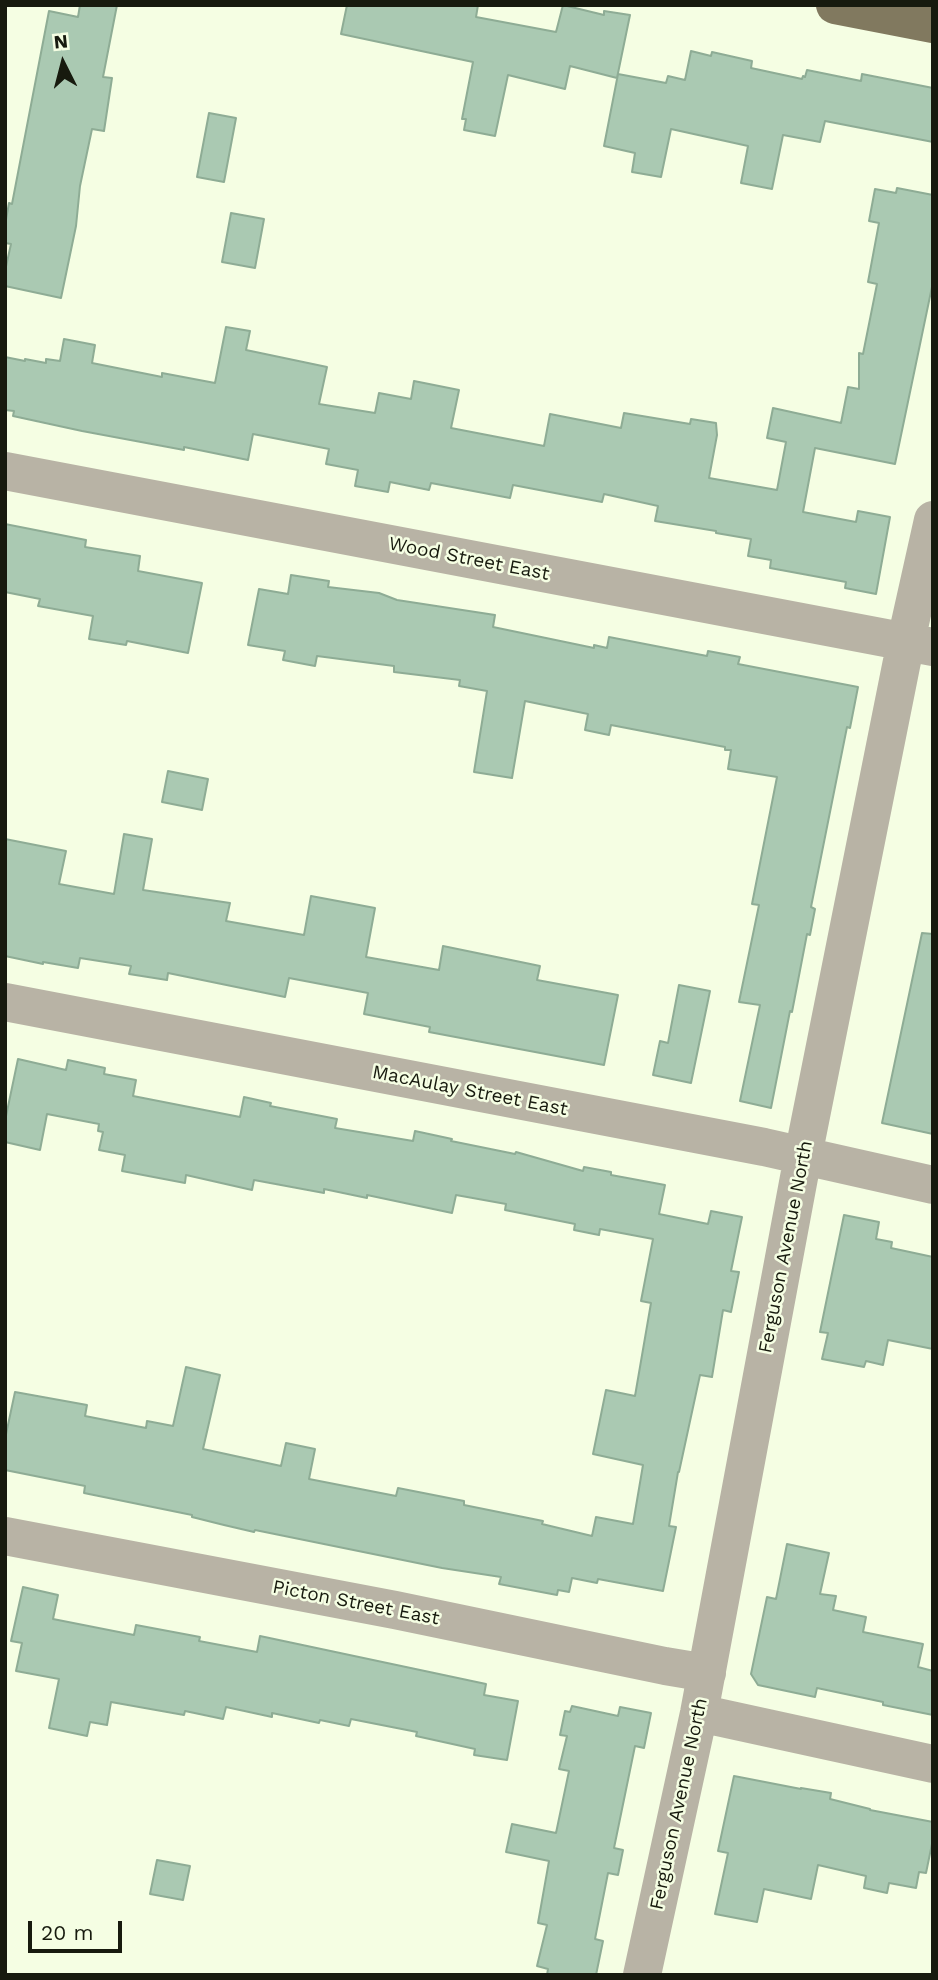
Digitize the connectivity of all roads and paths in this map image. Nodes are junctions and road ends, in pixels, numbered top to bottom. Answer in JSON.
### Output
{"nodes":[{"id":1,"x":835,"y":5,"type":"edge"},
{"id":2,"x":933,"y":24,"type":"edge"},
{"id":3,"x":5,"y":471,"type":"edge"},
{"id":4,"x":933,"y":520,"type":"edge"},
{"id":5,"x":920,"y":644,"type":"edge"},
{"id":6,"x":5,"y":1002,"type":"edge"},
{"id":7,"x":803,"y":1156,"type":"junction"},
{"id":8,"x":933,"y":1185,"type":"edge"},
{"id":9,"x":5,"y":1536,"type":"edge"},
{"id":10,"x":707,"y":1673,"type":"junction"},
{"id":11,"x":699,"y":1713,"type":"junction"},
{"id":12,"x":933,"y":1764,"type":"edge"},
{"id":13,"x":642,"y":1975,"type":"edge"}],
"edges":[{"from":1,"to":2,"type":"main road"},
{"from":3,"to":5,"type":"street","name":"Wood Street East"},
{"from":4,"to":5,"type":"street","name":"Ferguson Avenue North"},
{"from":5,"to":7,"type":"street","name":"Ferguson Avenue North"},
{"from":6,"to":7,"type":"street","name":"MacAulay Street East"},
{"from":7,"to":8,"type":"street","name":"MacAulay Street East"},
{"from":7,"to":10,"type":"street","name":"Ferguson Avenue North"},
{"from":9,"to":10,"type":"street","name":"Picton Street East"},
{"from":10,"to":11,"type":"street","name":"Ferguson Avenue North"},
{"from":11,"to":12,"type":"street"},
{"from":11,"to":13,"type":"street","name":"Ferguson Avenue North"}]}
